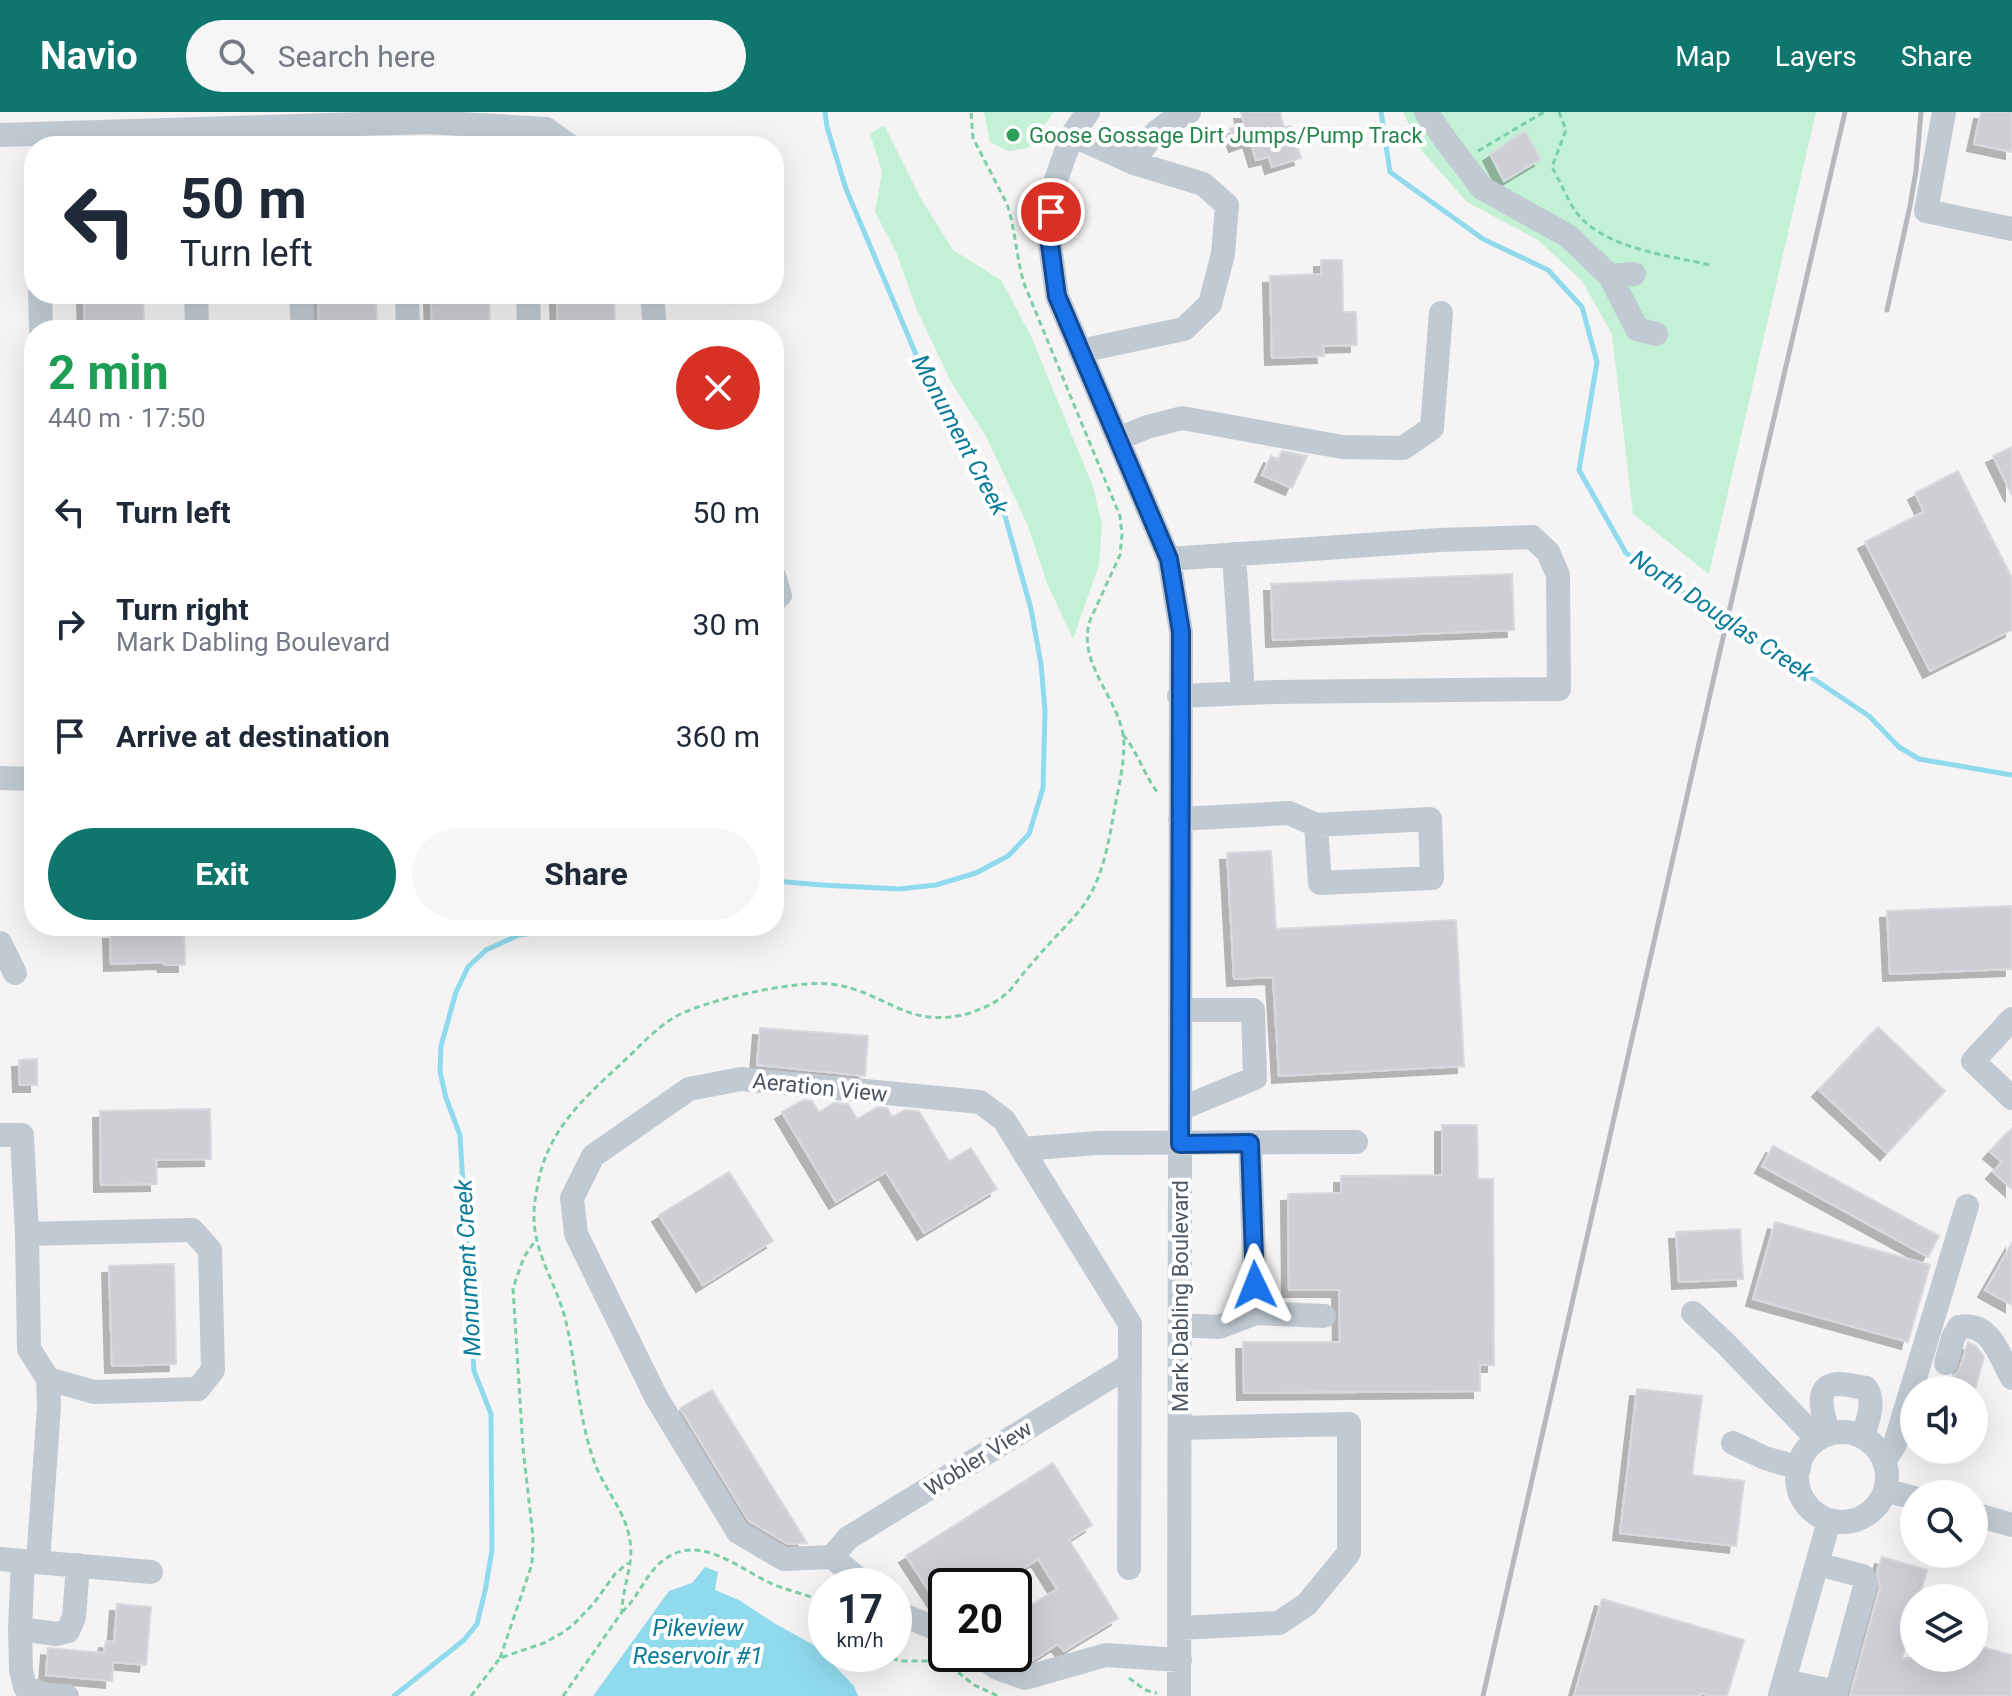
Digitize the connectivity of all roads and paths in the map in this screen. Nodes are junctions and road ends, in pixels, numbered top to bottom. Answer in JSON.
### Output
{"nodes":[{"id":1,"x":971,"y":112,"type":"edge"},
{"id":2,"x":1088,"y":112,"type":"edge"},
{"id":3,"x":1189,"y":112,"type":"edge"},
{"id":4,"x":1426,"y":112,"type":"edge"},
{"id":5,"x":1544,"y":112,"type":"edge"},
{"id":6,"x":1559,"y":112,"type":"edge"},
{"id":7,"x":1944,"y":112,"type":"edge"},
{"id":8,"x":350,"y":118,"type":"edge"},
{"id":9,"x":173,"y":120,"type":"edge"},
{"id":10,"x":536,"y":129,"type":"edge"},
{"id":11,"x":398,"y":134,"type":"edge"},
{"id":12,"x":0,"y":135,"type":"edge"},
{"id":13,"x":1072,"y":135,"type":"junction"},
{"id":14,"x":76,"y":136,"type":"edge"},
{"id":15,"x":290,"y":136,"type":"edge"},
{"id":16,"x":24,"y":141,"type":"edge"},
{"id":17,"x":1476,"y":152,"type":"dead end"},
{"id":18,"x":1134,"y":163,"type":"junction"},
{"id":19,"x":2012,"y":229,"type":"edge"},
{"id":20,"x":1710,"y":265,"type":"dead end"},
{"id":21,"x":1441,"y":313,"type":"dead end"},
{"id":22,"x":1656,"y":334,"type":"dead end"},
{"id":23,"x":1080,"y":351,"type":"junction"},
{"id":24,"x":1118,"y":439,"type":"junction"},
{"id":25,"x":1234,"y":554,"type":"junction"},
{"id":26,"x":1169,"y":559,"type":"junction"},
{"id":27,"x":1243,"y":693,"type":"junction"},
{"id":28,"x":1179,"y":696,"type":"junction"},
{"id":29,"x":1123,"y":735,"type":"junction"},
{"id":30,"x":0,"y":778,"type":"edge"},
{"id":31,"x":24,"y":779,"type":"edge"},
{"id":32,"x":1180,"y":819,"type":"junction"},
{"id":33,"x":1316,"y":825,"type":"junction"},
{"id":34,"x":0,"y":943,"type":"edge"},
{"id":35,"x":15,"y":973,"type":"dead end"},
{"id":36,"x":1180,"y":1010,"type":"junction"},
{"id":37,"x":2012,"y":1019,"type":"edge"},
{"id":38,"x":2012,"y":1098,"type":"edge"},
{"id":39,"x":1180,"y":1109,"type":"junction"},
{"id":40,"x":0,"y":1135,"type":"edge"},
{"id":41,"x":1356,"y":1142,"type":"dead end"},
{"id":42,"x":1250,"y":1143,"type":"junction"},
{"id":43,"x":1180,"y":1144,"type":"junction"},
{"id":44,"x":1022,"y":1149,"type":"junction"},
{"id":45,"x":1967,"y":1206,"type":"dead end"},
{"id":46,"x":27,"y":1234,"type":"junction"},
{"id":47,"x":537,"y":1238,"type":"junction"},
{"id":48,"x":1256,"y":1313,"type":"junction"},
{"id":49,"x":1693,"y":1313,"type":"dead end"},
{"id":50,"x":1324,"y":1316,"type":"dead end"},
{"id":51,"x":1180,"y":1325,"type":"junction"},
{"id":52,"x":1946,"y":1363,"type":"dead end"},
{"id":53,"x":1130,"y":1365,"type":"junction"},
{"id":54,"x":2012,"y":1378,"type":"edge"},
{"id":55,"x":48,"y":1379,"type":"junction"},
{"id":56,"x":1180,"y":1428,"type":"junction"},
{"id":57,"x":1823,"y":1436,"type":"junction"},
{"id":58,"x":1863,"y":1437,"type":"junction"},
{"id":59,"x":1733,"y":1443,"type":"dead end"},
{"id":60,"x":1884,"y":1462,"type":"junction"},
{"id":61,"x":1799,"y":1468,"type":"junction"},
{"id":62,"x":1885,"y":1490,"type":"junction"},
{"id":63,"x":1900,"y":1494,"type":"edge"},
{"id":64,"x":1988,"y":1518,"type":"edge"},
{"id":65,"x":1829,"y":1521,"type":"junction"},
{"id":66,"x":2012,"y":1525,"type":"edge"},
{"id":67,"x":832,"y":1557,"type":"junction"},
{"id":68,"x":20,"y":1560,"type":"edge"},
{"id":69,"x":630,"y":1562,"type":"junction"},
{"id":70,"x":1817,"y":1564,"type":"junction"},
{"id":71,"x":78,"y":1565,"type":"junction"},
{"id":72,"x":845,"y":1568,"type":"edge"},
{"id":73,"x":1129,"y":1568,"type":"dead end"},
{"id":74,"x":151,"y":1572,"type":"dead end"},
{"id":75,"x":808,"y":1597,"type":"edge"},
{"id":76,"x":622,"y":1612,"type":"junction"},
{"id":77,"x":1180,"y":1628,"type":"junction"},
{"id":78,"x":20,"y":1629,"type":"junction"},
{"id":79,"x":500,"y":1658,"type":"junction"},
{"id":80,"x":1180,"y":1660,"type":"junction"},
{"id":81,"x":912,"y":1662,"type":"edge"},
{"id":82,"x":1008,"y":1672,"type":"edge"},
{"id":83,"x":1123,"y":1675,"type":"dead end"},
{"id":84,"x":1782,"y":1689,"type":"edge"},
{"id":85,"x":1170,"y":1695,"type":"edge"},
{"id":86,"x":67,"y":1696,"type":"edge"},
{"id":87,"x":471,"y":1696,"type":"edge"},
{"id":88,"x":563,"y":1696,"type":"edge"},
{"id":89,"x":998,"y":1696,"type":"edge"}],
"edges":[{"from":1,"to":29,"type":"path"},
{"from":2,"to":13,"type":"street","name":"Mark Dabling Boulevard"},
{"from":3,"to":18,"type":"street"},
{"from":4,"to":22,"type":"street"},
{"from":5,"to":17,"type":"path"},
{"from":6,"to":20,"type":"path"},
{"from":7,"to":19,"type":"street"},
{"from":8,"to":11,"type":"street"},
{"from":8,"to":15,"type":"street"},
{"from":9,"to":14,"type":"street"},
{"from":9,"to":15,"type":"street"},
{"from":10,"to":11,"type":"street"},
{"from":12,"to":16,"type":"street"},
{"from":13,"to":18,"type":"street"},
{"from":13,"to":23,"type":"street","name":"Mark Dabling Boulevard"},
{"from":18,"to":23,"type":"street"},
{"from":21,"to":24,"type":"street"},
{"from":23,"to":24,"type":"street","name":"Mark Dabling Boulevard"},
{"from":24,"to":26,"type":"street","name":"Mark Dabling Boulevard"},
{"from":25,"to":26,"type":"street"},
{"from":25,"to":27,"type":"street"},
{"from":25,"to":27,"type":"street"},
{"from":26,"to":28,"type":"street","name":"Mark Dabling Boulevard"},
{"from":27,"to":28,"type":"street"},
{"from":28,"to":32,"type":"street","name":"Mark Dabling Boulevard"},
{"from":29,"to":32,"type":"path"},
{"from":29,"to":47,"type":"path"},
{"from":30,"to":31,"type":"street"},
{"from":32,"to":33,"type":"street"},
{"from":32,"to":36,"type":"street","name":"Mark Dabling Boulevard"},
{"from":33,"to":33,"type":"street"},
{"from":34,"to":35,"type":"street"},
{"from":36,"to":39,"type":"street","name":"Mark Dabling Boulevard"},
{"from":36,"to":39,"type":"street"},
{"from":37,"to":38,"type":"street"},
{"from":39,"to":43,"type":"street","name":"Mark Dabling Boulevard"},
{"from":40,"to":46,"type":"street"},
{"from":41,"to":42,"type":"street"},
{"from":42,"to":43,"type":"street"},
{"from":42,"to":48,"type":"street"},
{"from":43,"to":44,"type":"street"},
{"from":43,"to":51,"type":"street","name":"Mark Dabling Boulevard"},
{"from":44,"to":53,"type":"street","name":"Aeration View"},
{"from":44,"to":67,"type":"street","name":"Aeration View"},
{"from":45,"to":60,"type":"street"},
{"from":46,"to":55,"type":"street"},
{"from":46,"to":55,"type":"street"},
{"from":47,"to":69,"type":"path"},
{"from":47,"to":79,"type":"path"},
{"from":48,"to":50,"type":"street"},
{"from":48,"to":51,"type":"street"},
{"from":49,"to":57,"type":"street"},
{"from":51,"to":56,"type":"street","name":"Mark Dabling Boulevard"},
{"from":52,"to":54,"type":"street"},
{"from":53,"to":67,"type":"street","name":"Wobler View"},
{"from":53,"to":73,"type":"street","name":"Aeration View"},
{"from":55,"to":68,"type":"street"},
{"from":56,"to":77,"type":"street","name":"Mark Dabling Boulevard"},
{"from":56,"to":77,"type":"street"},
{"from":57,"to":58,"type":"street"},
{"from":57,"to":58,"type":"street"},
{"from":57,"to":61,"type":"street"},
{"from":58,"to":60,"type":"street"},
{"from":59,"to":61,"type":"street"},
{"from":60,"to":62,"type":"street"},
{"from":61,"to":65,"type":"street"},
{"from":62,"to":63,"type":"street"},
{"from":62,"to":65,"type":"street"},
{"from":64,"to":66,"type":"street"},
{"from":65,"to":70,"type":"street"},
{"from":67,"to":72,"type":"street"},
{"from":68,"to":71,"type":"street"},
{"from":68,"to":78,"type":"street"},
{"from":69,"to":76,"type":"path"},
{"from":69,"to":79,"type":"path"},
{"from":70,"to":84,"type":"street"},
{"from":70,"to":84,"type":"street"},
{"from":71,"to":74,"type":"street"},
{"from":71,"to":78,"type":"street"},
{"from":75,"to":76,"type":"path"},
{"from":76,"to":88,"type":"path"},
{"from":77,"to":80,"type":"street","name":"Mark Dabling Boulevard"},
{"from":78,"to":86,"type":"street"},
{"from":79,"to":87,"type":"path"},
{"from":80,"to":82,"type":"street"},
{"from":80,"to":85,"type":"street","name":"Mark Dabling Boulevard"},
{"from":81,"to":89,"type":"path"},
{"from":83,"to":85,"type":"path"}]}
